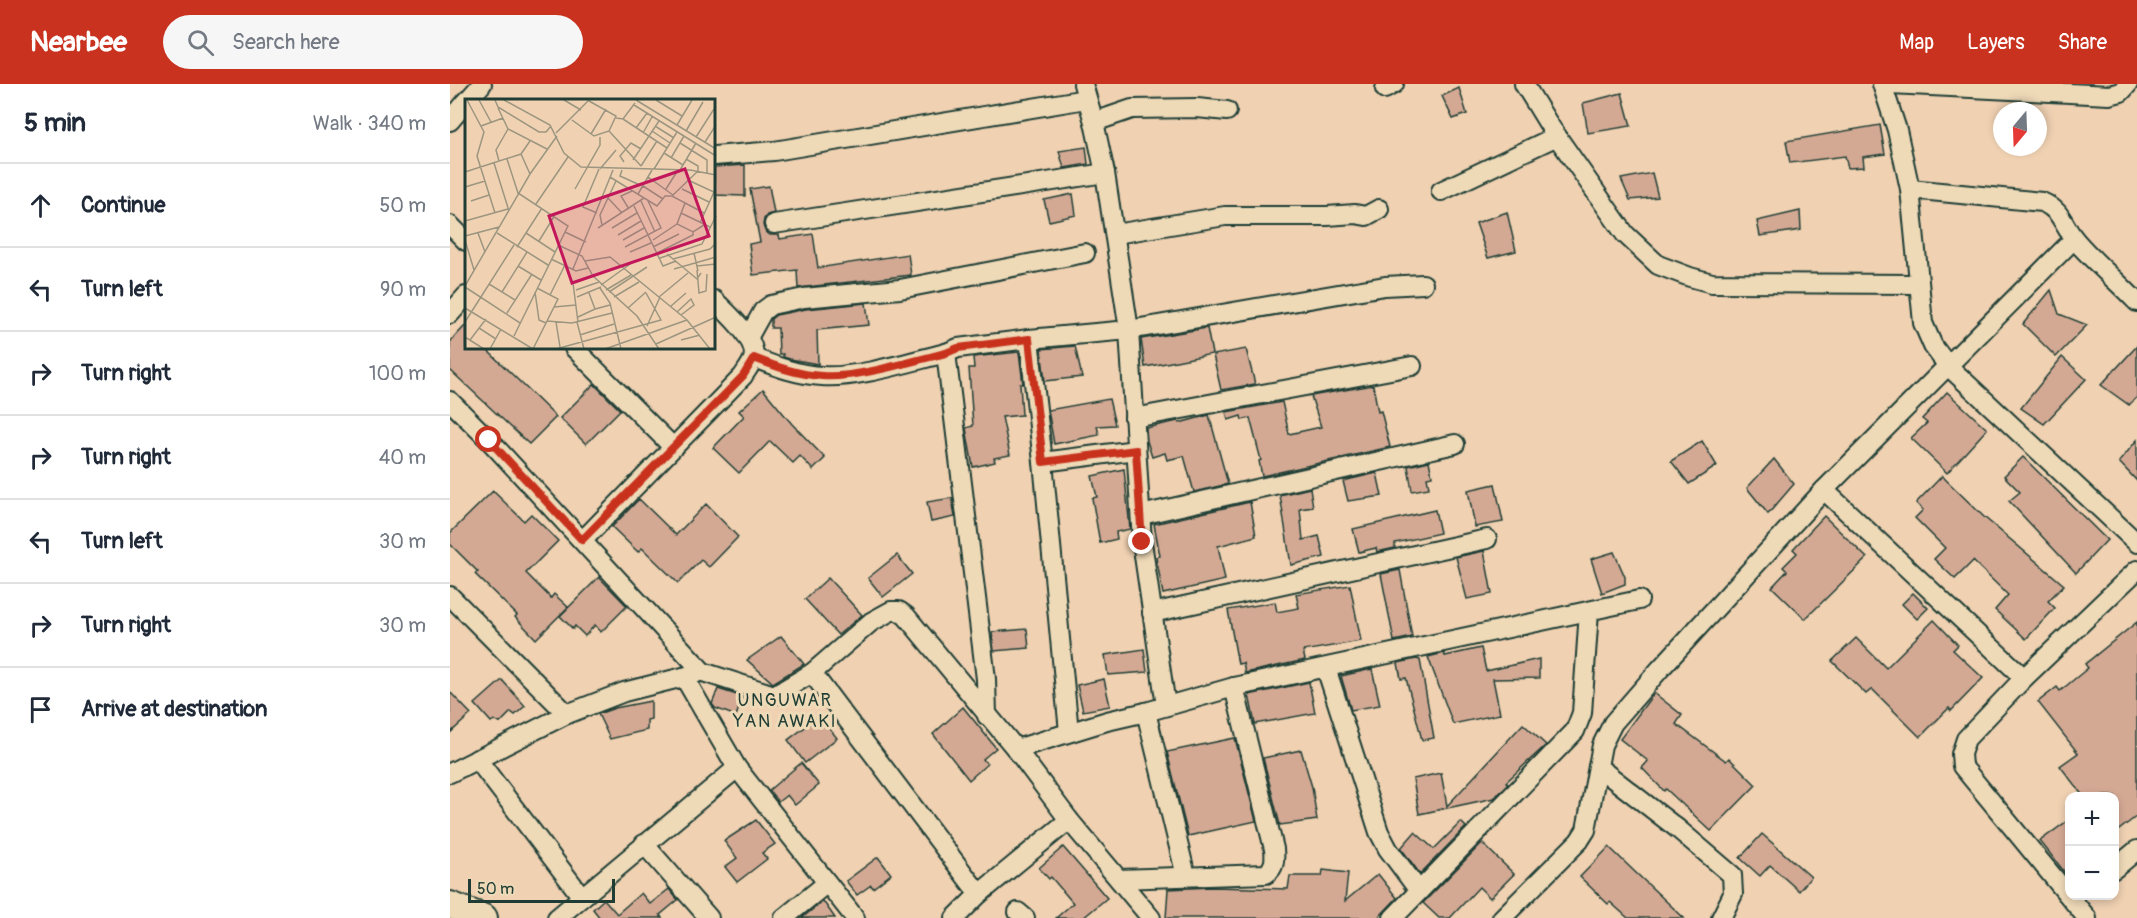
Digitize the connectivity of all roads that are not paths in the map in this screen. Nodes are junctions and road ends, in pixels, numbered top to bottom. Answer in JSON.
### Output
{"nodes":[{"id":1,"x":482,"y":84,"type":"edge"},
{"id":2,"x":1524,"y":84,"type":"edge"},
{"id":3,"x":1882,"y":84,"type":"edge"},
{"id":4,"x":1890,"y":84,"type":"edge"},
{"id":5,"x":2128,"y":84,"type":"edge"},
{"id":6,"x":1084,"y":92,"type":"edge"},
{"id":7,"x":469,"y":99,"type":"edge"},
{"id":8,"x":465,"y":103,"type":"edge"},
{"id":9,"x":1227,"y":111,"type":"dead end"},
{"id":10,"x":450,"y":122,"type":"edge"},
{"id":11,"x":1094,"y":122,"type":"junction"},
{"id":12,"x":1557,"y":136,"type":"junction"},
{"id":13,"x":716,"y":156,"type":"edge"},
{"id":14,"x":1105,"y":173,"type":"junction"},
{"id":15,"x":1910,"y":189,"type":"junction"},
{"id":16,"x":1441,"y":191,"type":"dead end"},
{"id":17,"x":1379,"y":209,"type":"dead end"},
{"id":18,"x":774,"y":224,"type":"dead end"},
{"id":19,"x":1115,"y":234,"type":"junction"},
{"id":20,"x":2074,"y":239,"type":"junction"},
{"id":21,"x":1085,"y":253,"type":"dead end"},
{"id":22,"x":1423,"y":284,"type":"dead end"},
{"id":23,"x":1919,"y":284,"type":"junction"},
{"id":24,"x":465,"y":297,"type":"edge"},
{"id":25,"x":716,"y":302,"type":"edge"},
{"id":26,"x":2137,"y":302,"type":"edge"},
{"id":27,"x":450,"y":314,"type":"edge"},
{"id":28,"x":1129,"y":330,"type":"junction"},
{"id":29,"x":748,"y":338,"type":"junction"},
{"id":30,"x":1029,"y":339,"type":"junction"},
{"id":31,"x":576,"y":350,"type":"edge"},
{"id":32,"x":946,"y":353,"type":"junction"},
{"id":33,"x":754,"y":358,"type":"junction"},
{"id":34,"x":1412,"y":366,"type":"dead end"},
{"id":35,"x":1948,"y":366,"type":"junction"},
{"id":36,"x":450,"y":401,"type":"edge"},
{"id":37,"x":1134,"y":418,"type":"junction"},
{"id":38,"x":1455,"y":444,"type":"dead end"},
{"id":39,"x":673,"y":447,"type":"junction"},
{"id":40,"x":1136,"y":450,"type":"junction"},
{"id":41,"x":1043,"y":462,"type":"junction"},
{"id":42,"x":1824,"y":490,"type":"junction"},
{"id":43,"x":1141,"y":515,"type":"junction"},
{"id":44,"x":1487,"y":539,"type":"dead end"},
{"id":45,"x":582,"y":540,"type":"junction"},
{"id":46,"x":2137,"y":543,"type":"edge"},
{"id":47,"x":2137,"y":570,"type":"edge"},
{"id":48,"x":450,"y":596,"type":"edge"},
{"id":49,"x":1640,"y":600,"type":"dead end"},
{"id":50,"x":1589,"y":611,"type":"junction"},
{"id":51,"x":1152,"y":613,"type":"junction"},
{"id":52,"x":1326,"y":668,"type":"junction"},
{"id":53,"x":703,"y":672,"type":"junction"},
{"id":54,"x":812,"y":672,"type":"junction"},
{"id":55,"x":684,"y":677,"type":"junction"},
{"id":56,"x":2024,"y":678,"type":"junction"},
{"id":57,"x":1234,"y":687,"type":"junction"},
{"id":58,"x":1166,"y":706,"type":"junction"},
{"id":59,"x":1146,"y":712,"type":"junction"},
{"id":60,"x":567,"y":714,"type":"junction"},
{"id":61,"x":987,"y":716,"type":"junction"},
{"id":62,"x":1069,"y":732,"type":"junction"},
{"id":63,"x":1016,"y":749,"type":"junction"},
{"id":64,"x":477,"y":759,"type":"junction"},
{"id":65,"x":1598,"y":767,"type":"junction"},
{"id":66,"x":737,"y":768,"type":"junction"},
{"id":67,"x":450,"y":772,"type":"edge"},
{"id":68,"x":1070,"y":820,"type":"junction"},
{"id":69,"x":644,"y":844,"type":"junction"},
{"id":70,"x":2137,"y":850,"type":"edge"},
{"id":71,"x":2119,"y":866,"type":"edge"},
{"id":72,"x":1186,"y":876,"type":"junction"},
{"id":73,"x":1119,"y":879,"type":"junction"},
{"id":74,"x":827,"y":883,"type":"junction"},
{"id":75,"x":2065,"y":883,"type":"edge"},
{"id":76,"x":1419,"y":891,"type":"junction"},
{"id":77,"x":979,"y":894,"type":"junction"},
{"id":78,"x":582,"y":897,"type":"junction"},
{"id":79,"x":2079,"y":900,"type":"edge"},
{"id":80,"x":450,"y":905,"type":"edge"},
{"id":81,"x":484,"y":918,"type":"edge"},
{"id":82,"x":557,"y":918,"type":"edge"},
{"id":83,"x":709,"y":918,"type":"edge"},
{"id":84,"x":784,"y":918,"type":"edge"},
{"id":85,"x":855,"y":918,"type":"edge"},
{"id":86,"x":955,"y":918,"type":"edge"},
{"id":87,"x":1151,"y":918,"type":"edge"},
{"id":88,"x":1393,"y":918,"type":"edge"},
{"id":89,"x":1502,"y":918,"type":"edge"},
{"id":90,"x":1721,"y":918,"type":"edge"},
{"id":91,"x":2087,"y":918,"type":"edge"}],
"edges":[{"from":1,"to":7,"type":"street"},
{"from":2,"to":12,"type":"street"},
{"from":3,"to":15,"type":"street"},
{"from":4,"to":5,"type":"street"},
{"from":6,"to":11,"type":"street"},
{"from":6,"to":13,"type":"street"},
{"from":8,"to":10,"type":"street"},
{"from":9,"to":11,"type":"street"},
{"from":11,"to":14,"type":"street"},
{"from":12,"to":16,"type":"street"},
{"from":12,"to":23,"type":"street"},
{"from":14,"to":18,"type":"street"},
{"from":14,"to":19,"type":"street"},
{"from":15,"to":20,"type":"street"},
{"from":15,"to":23,"type":"street"},
{"from":17,"to":19,"type":"street"},
{"from":19,"to":28,"type":"street"},
{"from":20,"to":26,"type":"street"},
{"from":20,"to":35,"type":"street"},
{"from":21,"to":29,"type":"street"},
{"from":22,"to":28,"type":"street"},
{"from":23,"to":35,"type":"street"},
{"from":24,"to":27,"type":"street"},
{"from":25,"to":29,"type":"street"},
{"from":28,"to":30,"type":"street"},
{"from":28,"to":37,"type":"street"},
{"from":29,"to":33,"type":"street"},
{"from":30,"to":32,"type":"street"},
{"from":30,"to":41,"type":"street"},
{"from":31,"to":39,"type":"street"},
{"from":32,"to":33,"type":"street"},
{"from":32,"to":61,"type":"street"},
{"from":33,"to":39,"type":"street"},
{"from":34,"to":37,"type":"street"},
{"from":35,"to":42,"type":"street"},
{"from":35,"to":46,"type":"street"},
{"from":36,"to":45,"type":"street"},
{"from":37,"to":40,"type":"street"},
{"from":38,"to":43,"type":"street"},
{"from":39,"to":45,"type":"street"},
{"from":40,"to":41,"type":"street"},
{"from":40,"to":43,"type":"street"},
{"from":41,"to":62,"type":"street"},
{"from":42,"to":56,"type":"street"},
{"from":42,"to":65,"type":"street"},
{"from":43,"to":51,"type":"street"},
{"from":44,"to":51,"type":"street"},
{"from":45,"to":53,"type":"street"},
{"from":47,"to":56,"type":"street"},
{"from":48,"to":60,"type":"street"},
{"from":49,"to":50,"type":"street"},
{"from":50,"to":52,"type":"street"},
{"from":50,"to":76,"type":"street"},
{"from":51,"to":58,"type":"street"},
{"from":52,"to":57,"type":"street"},
{"from":52,"to":76,"type":"street"},
{"from":53,"to":54,"type":"street"},
{"from":53,"to":55,"type":"street"},
{"from":54,"to":61,"type":"street"},
{"from":54,"to":77,"type":"street"},
{"from":55,"to":60,"type":"street"},
{"from":55,"to":66,"type":"street"},
{"from":56,"to":75,"type":"street"},
{"from":57,"to":58,"type":"street"},
{"from":57,"to":72,"type":"street"},
{"from":58,"to":59,"type":"street"},
{"from":59,"to":62,"type":"street"},
{"from":59,"to":72,"type":"street"},
{"from":60,"to":64,"type":"street"},
{"from":61,"to":63,"type":"street"},
{"from":62,"to":63,"type":"street"},
{"from":63,"to":68,"type":"street"},
{"from":64,"to":67,"type":"street"},
{"from":64,"to":78,"type":"street"},
{"from":65,"to":89,"type":"street"},
{"from":65,"to":90,"type":"street"},
{"from":66,"to":69,"type":"street"},
{"from":66,"to":74,"type":"street"},
{"from":68,"to":73,"type":"street"},
{"from":68,"to":77,"type":"street"},
{"from":69,"to":78,"type":"street"},
{"from":69,"to":83,"type":"street"},
{"from":70,"to":71,"type":"street"},
{"from":72,"to":73,"type":"street"},
{"from":73,"to":87,"type":"street"},
{"from":74,"to":84,"type":"street"},
{"from":74,"to":85,"type":"street"},
{"from":76,"to":88,"type":"street"},
{"from":77,"to":86,"type":"street"},
{"from":78,"to":82,"type":"street"},
{"from":79,"to":91,"type":"street"},
{"from":80,"to":81,"type":"street"}]}
